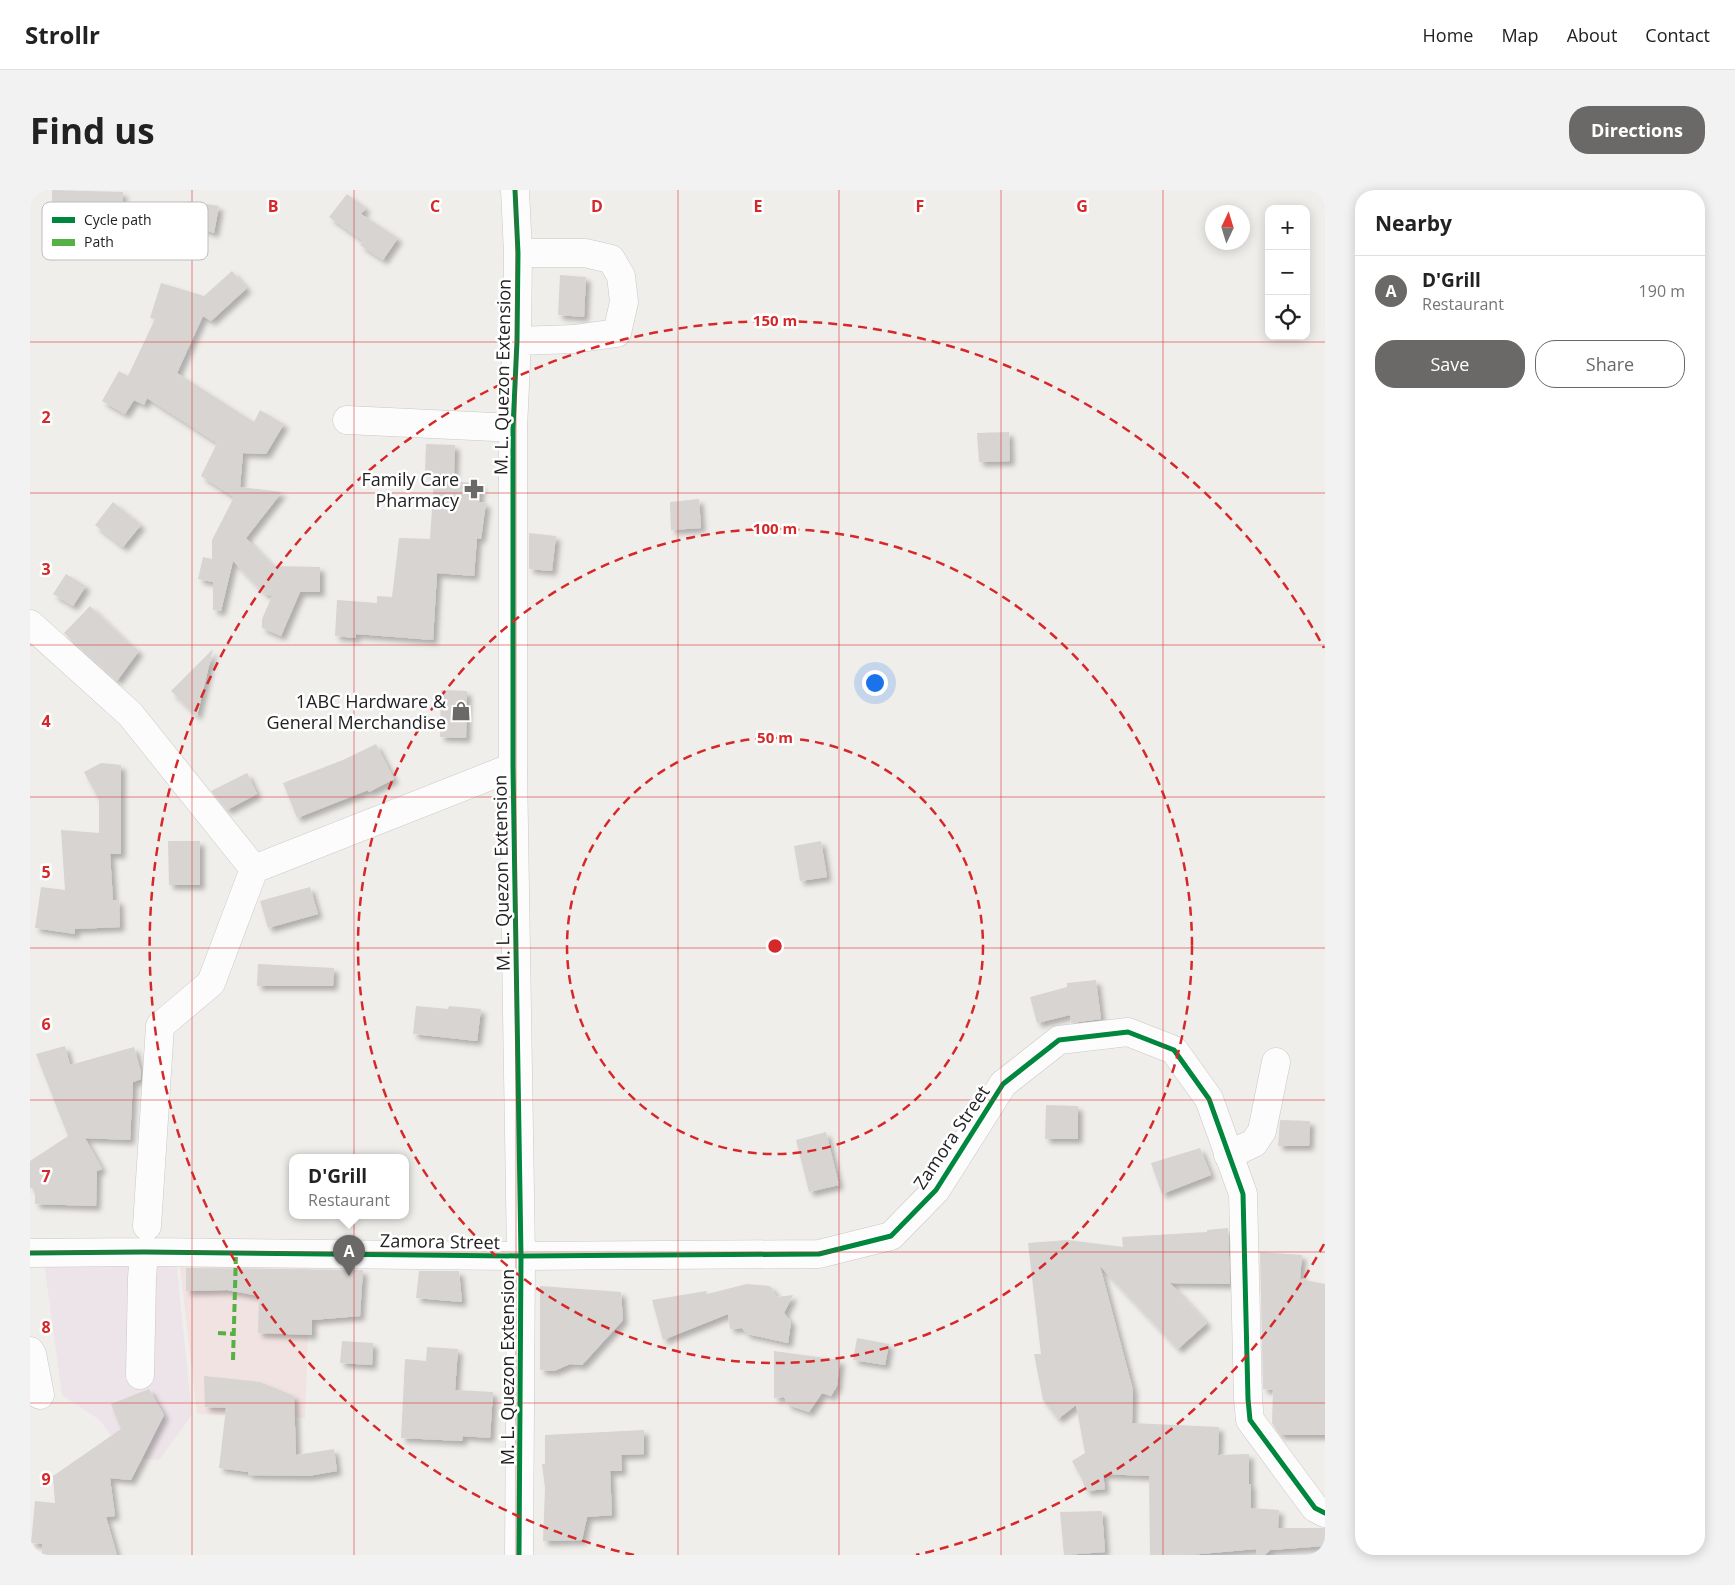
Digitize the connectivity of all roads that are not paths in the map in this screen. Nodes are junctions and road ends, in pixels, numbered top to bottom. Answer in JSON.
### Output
{"nodes":[{"id":1,"x":515,"y":190,"type":"edge"},
{"id":2,"x":518,"y":253,"type":"junction"},
{"id":3,"x":517,"y":341,"type":"junction"},
{"id":4,"x":347,"y":420,"type":"dead end"},
{"id":5,"x":513,"y":428,"type":"junction"},
{"id":6,"x":30,"y":624,"type":"edge"},
{"id":7,"x":513,"y":767,"type":"junction"},
{"id":8,"x":254,"y":869,"type":"junction"},
{"id":9,"x":1276,"y":1062,"type":"dead end"},
{"id":10,"x":1228,"y":1156,"type":"junction"},
{"id":11,"x":146,"y":1226,"type":"dead end"},
{"id":12,"x":144,"y":1252,"type":"junction"},
{"id":13,"x":30,"y":1253,"type":"edge"},
{"id":14,"x":521,"y":1256,"type":"junction"},
{"id":15,"x":30,"y":1351,"type":"edge"},
{"id":16,"x":140,"y":1375,"type":"dead end"},
{"id":17,"x":40,"y":1395,"type":"dead end"},
{"id":18,"x":1325,"y":1513,"type":"edge"},
{"id":19,"x":519,"y":1555,"type":"edge"}],
"edges":[{"from":1,"to":2,"type":"street","name":"M. L. Quezon Extension"},
{"from":2,"to":3,"type":"street","name":"M. L. Quezon Extension"},
{"from":2,"to":3,"type":"street"},
{"from":3,"to":5,"type":"street","name":"M. L. Quezon Extension"},
{"from":4,"to":5,"type":"street"},
{"from":5,"to":7,"type":"street","name":"M. L. Quezon Extension"},
{"from":6,"to":8,"type":"street"},
{"from":7,"to":8,"type":"street"},
{"from":7,"to":14,"type":"street","name":"M. L. Quezon Extension"},
{"from":8,"to":11,"type":"street"},
{"from":9,"to":10,"type":"street"},
{"from":10,"to":14,"type":"street","name":"Zamora Street"},
{"from":10,"to":18,"type":"street","name":"Zamora Street"},
{"from":12,"to":13,"type":"street","name":"Zamora Street"},
{"from":12,"to":14,"type":"street","name":"Zamora Street"},
{"from":12,"to":16,"type":"street"},
{"from":14,"to":19,"type":"street","name":"M. L. Quezon Extension"},
{"from":15,"to":17,"type":"street"}]}
